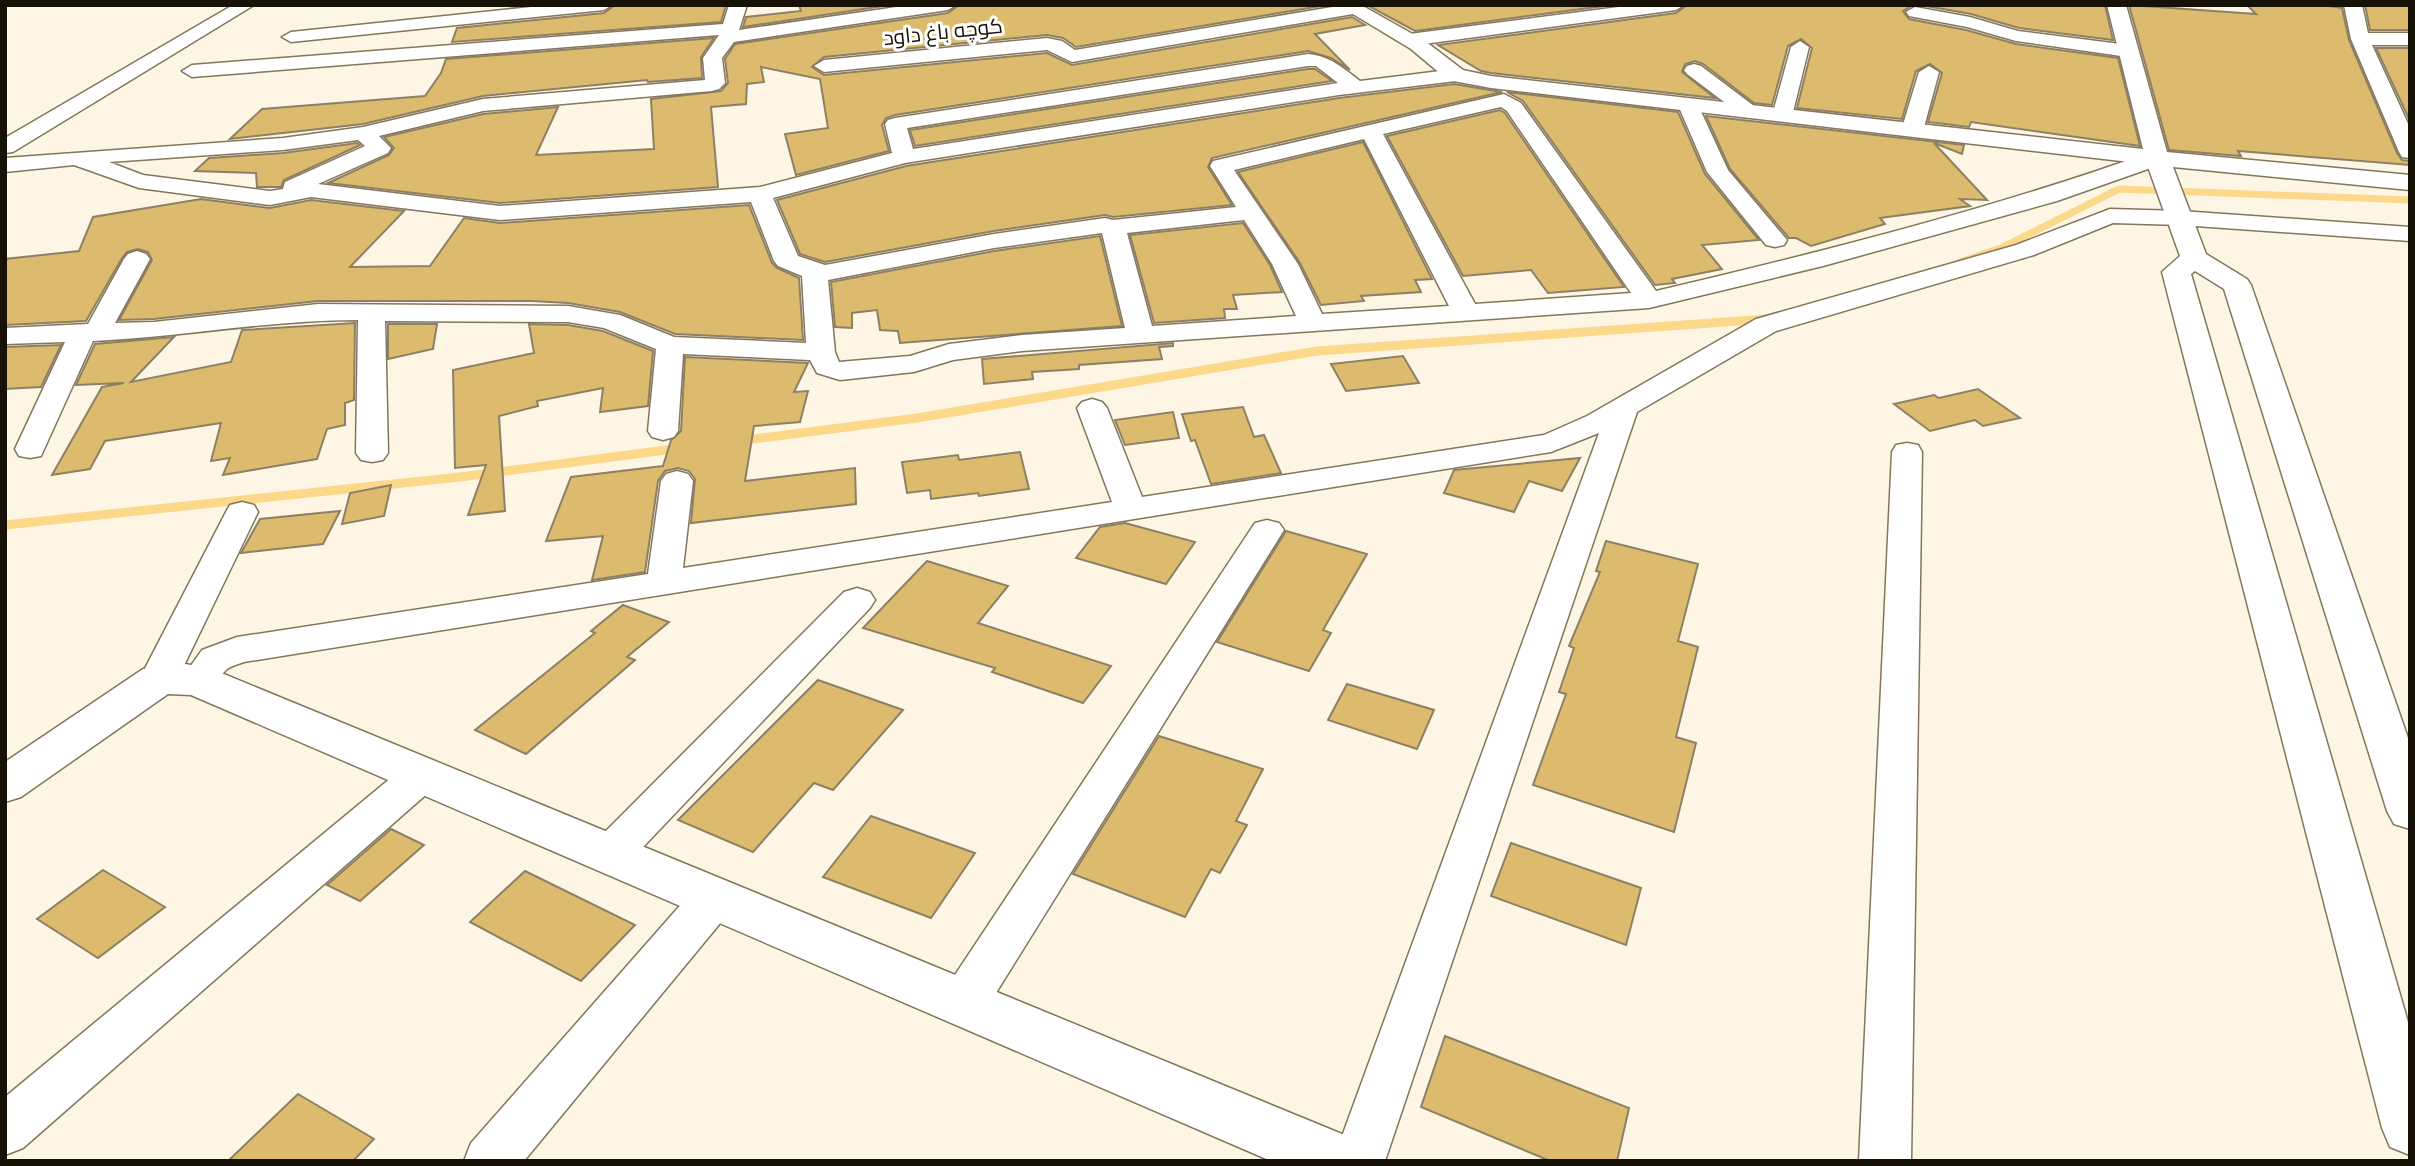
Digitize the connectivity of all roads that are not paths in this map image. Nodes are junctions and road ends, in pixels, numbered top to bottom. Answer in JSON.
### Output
{"nodes":[{"id":1,"x":246,"y":5,"type":"edge"},
{"id":2,"x":604,"y":5,"type":"edge"},
{"id":3,"x":738,"y":5,"type":"edge"},
{"id":4,"x":948,"y":5,"type":"edge"},
{"id":5,"x":1523,"y":5,"type":"edge"},
{"id":6,"x":1961,"y":5,"type":"edge"},
{"id":7,"x":2116,"y":5,"type":"edge"},
{"id":8,"x":2353,"y":5,"type":"edge"},
{"id":9,"x":1350,"y":7,"type":"edge"},
{"id":10,"x":1675,"y":10,"type":"edge"},
{"id":11,"x":1915,"y":12,"type":"dead end"},
{"id":12,"x":1942,"y":16,"type":"junction"},
{"id":13,"x":1558,"y":20,"type":"junction"},
{"id":14,"x":730,"y":33,"type":"junction"},
{"id":15,"x":291,"y":37,"type":"dead end"},
{"id":16,"x":2410,"y":39,"type":"edge"},
{"id":17,"x":1409,"y":40,"type":"junction"},
{"id":18,"x":2360,"y":40,"type":"junction"},
{"id":19,"x":1800,"y":47,"type":"dead end"},
{"id":20,"x":2128,"y":51,"type":"junction"},
{"id":21,"x":824,"y":66,"type":"dead end"},
{"id":22,"x":1694,"y":70,"type":"dead end"},
{"id":23,"x":192,"y":71,"type":"dead end"},
{"id":24,"x":1929,"y":72,"type":"dead end"},
{"id":25,"x":1456,"y":75,"type":"junction"},
{"id":26,"x":1356,"y":87,"type":"junction"},
{"id":27,"x":1505,"y":92,"type":"junction"},
{"id":28,"x":2387,"y":98,"type":"junction"},
{"id":29,"x":2410,"y":99,"type":"edge"},
{"id":30,"x":1688,"y":105,"type":"junction"},
{"id":31,"x":1751,"y":113,"type":"junction"},
{"id":32,"x":1783,"y":116,"type":"junction"},
{"id":33,"x":1371,"y":131,"type":"junction"},
{"id":34,"x":1912,"y":131,"type":"junction"},
{"id":35,"x":363,"y":133,"type":"junction"},
{"id":36,"x":5,"y":147,"type":"edge"},
{"id":37,"x":2410,"y":152,"type":"edge"},
{"id":38,"x":904,"y":157,"type":"junction"},
{"id":39,"x":76,"y":158,"type":"junction"},
{"id":40,"x":2157,"y":158,"type":"junction"},
{"id":41,"x":5,"y":164,"type":"edge"},
{"id":42,"x":2410,"y":183,"type":"edge"},
{"id":43,"x":760,"y":194,"type":"junction"},
{"id":44,"x":270,"y":198,"type":"junction"},
{"id":45,"x":2174,"y":200,"type":"junction"},
{"id":46,"x":1251,"y":212,"type":"junction"},
{"id":47,"x":1113,"y":227,"type":"junction"},
{"id":48,"x":2410,"y":234,"type":"edge"},
{"id":49,"x":1775,"y":240,"type":"dead end"},
{"id":50,"x":2194,"y":258,"type":"junction"},
{"id":51,"x":137,"y":259,"type":"dead end"},
{"id":52,"x":814,"y":272,"type":"junction"},
{"id":53,"x":1649,"y":300,"type":"junction"},
{"id":54,"x":372,"y":312,"type":"junction"},
{"id":55,"x":1466,"y":313,"type":"junction"},
{"id":56,"x":1312,"y":322,"type":"junction"},
{"id":57,"x":90,"y":333,"type":"junction"},
{"id":58,"x":1140,"y":334,"type":"junction"},
{"id":59,"x":5,"y":336,"type":"edge"},
{"id":60,"x":670,"y":345,"type":"junction"},
{"id":61,"x":821,"y":352,"type":"junction"},
{"id":62,"x":1624,"y":406,"type":"junction"},
{"id":63,"x":1092,"y":408,"type":"dead end"},
{"id":64,"x":663,"y":431,"type":"dead end"},
{"id":65,"x":30,"y":449,"type":"dead end"},
{"id":66,"x":1907,"y":452,"type":"dead end"},
{"id":67,"x":372,"y":453,"type":"dead end"},
{"id":68,"x":677,"y":481,"type":"dead end"},
{"id":69,"x":1131,"y":510,"type":"junction"},
{"id":70,"x":242,"y":512,"type":"dead end"},
{"id":71,"x":1268,"y":530,"type":"dead end"},
{"id":72,"x":664,"y":583,"type":"junction"},
{"id":73,"x":857,"y":600,"type":"dead end"},
{"id":74,"x":179,"y":680,"type":"junction"},
{"id":75,"x":423,"y":774,"type":"junction"},
{"id":76,"x":5,"y":785,"type":"edge"},
{"id":77,"x":2410,"y":811,"type":"edge"},
{"id":78,"x":611,"y":853,"type":"junction"},
{"id":79,"x":715,"y":897,"type":"junction"},
{"id":80,"x":964,"y":1002,"type":"junction"},
{"id":81,"x":2410,"y":1128,"type":"edge"},
{"id":82,"x":5,"y":1130,"type":"edge"},
{"id":83,"x":490,"y":1161,"type":"edge"},
{"id":84,"x":1339,"y":1161,"type":"edge"},
{"id":85,"x":1359,"y":1161,"type":"edge"},
{"id":86,"x":1885,"y":1161,"type":"edge"}],
"edges":[{"from":1,"to":36,"type":"street"},
{"from":2,"to":15,"type":"street"},
{"from":3,"to":14,"type":"street"},
{"from":4,"to":14,"type":"street"},
{"from":5,"to":13,"type":"street"},
{"from":6,"to":12,"type":"street"},
{"from":7,"to":20,"type":"street"},
{"from":8,"to":18,"type":"street"},
{"from":9,"to":17,"type":"street"},
{"from":9,"to":21,"type":"street","name":"کوچه باغ داود"},
{"from":10,"to":13,"type":"street"},
{"from":11,"to":12,"type":"street"},
{"from":12,"to":20,"type":"street"},
{"from":13,"to":17,"type":"street"},
{"from":14,"to":23,"type":"street"},
{"from":14,"to":35,"type":"street"},
{"from":16,"to":18,"type":"street"},
{"from":17,"to":25,"type":"street"},
{"from":18,"to":28,"type":"street"},
{"from":19,"to":32,"type":"street"},
{"from":20,"to":40,"type":"street"},
{"from":22,"to":31,"type":"street"},
{"from":24,"to":34,"type":"street"},
{"from":25,"to":26,"type":"street"},
{"from":25,"to":27,"type":"street"},
{"from":26,"to":38,"type":"street"},
{"from":26,"to":38,"type":"street"},
{"from":27,"to":30,"type":"street"},
{"from":27,"to":33,"type":"street"},
{"from":27,"to":53,"type":"street"},
{"from":28,"to":29,"type":"street"},
{"from":28,"to":37,"type":"street"},
{"from":30,"to":31,"type":"street"},
{"from":30,"to":49,"type":"street"},
{"from":31,"to":32,"type":"street"},
{"from":32,"to":34,"type":"street"},
{"from":33,"to":46,"type":"street"},
{"from":33,"to":55,"type":"street"},
{"from":34,"to":40,"type":"street"},
{"from":35,"to":39,"type":"street"},
{"from":35,"to":44,"type":"street"},
{"from":38,"to":43,"type":"street"},
{"from":39,"to":41,"type":"street"},
{"from":39,"to":44,"type":"street"},
{"from":40,"to":42,"type":"street"},
{"from":40,"to":45,"type":"street"},
{"from":40,"to":53,"type":"street"},
{"from":43,"to":44,"type":"street"},
{"from":43,"to":52,"type":"street"},
{"from":45,"to":48,"type":"street"},
{"from":45,"to":50,"type":"street"},
{"from":45,"to":62,"type":"street"},
{"from":46,"to":47,"type":"street"},
{"from":46,"to":56,"type":"street"},
{"from":47,"to":52,"type":"street"},
{"from":47,"to":58,"type":"street"},
{"from":50,"to":77,"type":"street"},
{"from":50,"to":81,"type":"street"},
{"from":51,"to":57,"type":"street"},
{"from":52,"to":61,"type":"street"},
{"from":53,"to":55,"type":"street"},
{"from":54,"to":57,"type":"street"},
{"from":54,"to":60,"type":"street"},
{"from":54,"to":67,"type":"street"},
{"from":55,"to":56,"type":"street"},
{"from":56,"to":58,"type":"street"},
{"from":57,"to":59,"type":"street"},
{"from":57,"to":65,"type":"street"},
{"from":58,"to":61,"type":"street"},
{"from":60,"to":61,"type":"street"},
{"from":60,"to":64,"type":"street"},
{"from":62,"to":69,"type":"street"},
{"from":62,"to":85,"type":"street"},
{"from":63,"to":69,"type":"street"},
{"from":66,"to":86,"type":"street"},
{"from":68,"to":72,"type":"street"},
{"from":69,"to":72,"type":"street"},
{"from":70,"to":74,"type":"street"},
{"from":71,"to":80,"type":"street"},
{"from":72,"to":74,"type":"street"},
{"from":73,"to":78,"type":"street"},
{"from":74,"to":75,"type":"street"},
{"from":74,"to":76,"type":"street"},
{"from":75,"to":78,"type":"street"},
{"from":75,"to":82,"type":"street"},
{"from":78,"to":79,"type":"street"},
{"from":79,"to":80,"type":"street"},
{"from":79,"to":83,"type":"street"},
{"from":80,"to":84,"type":"street"}]}
